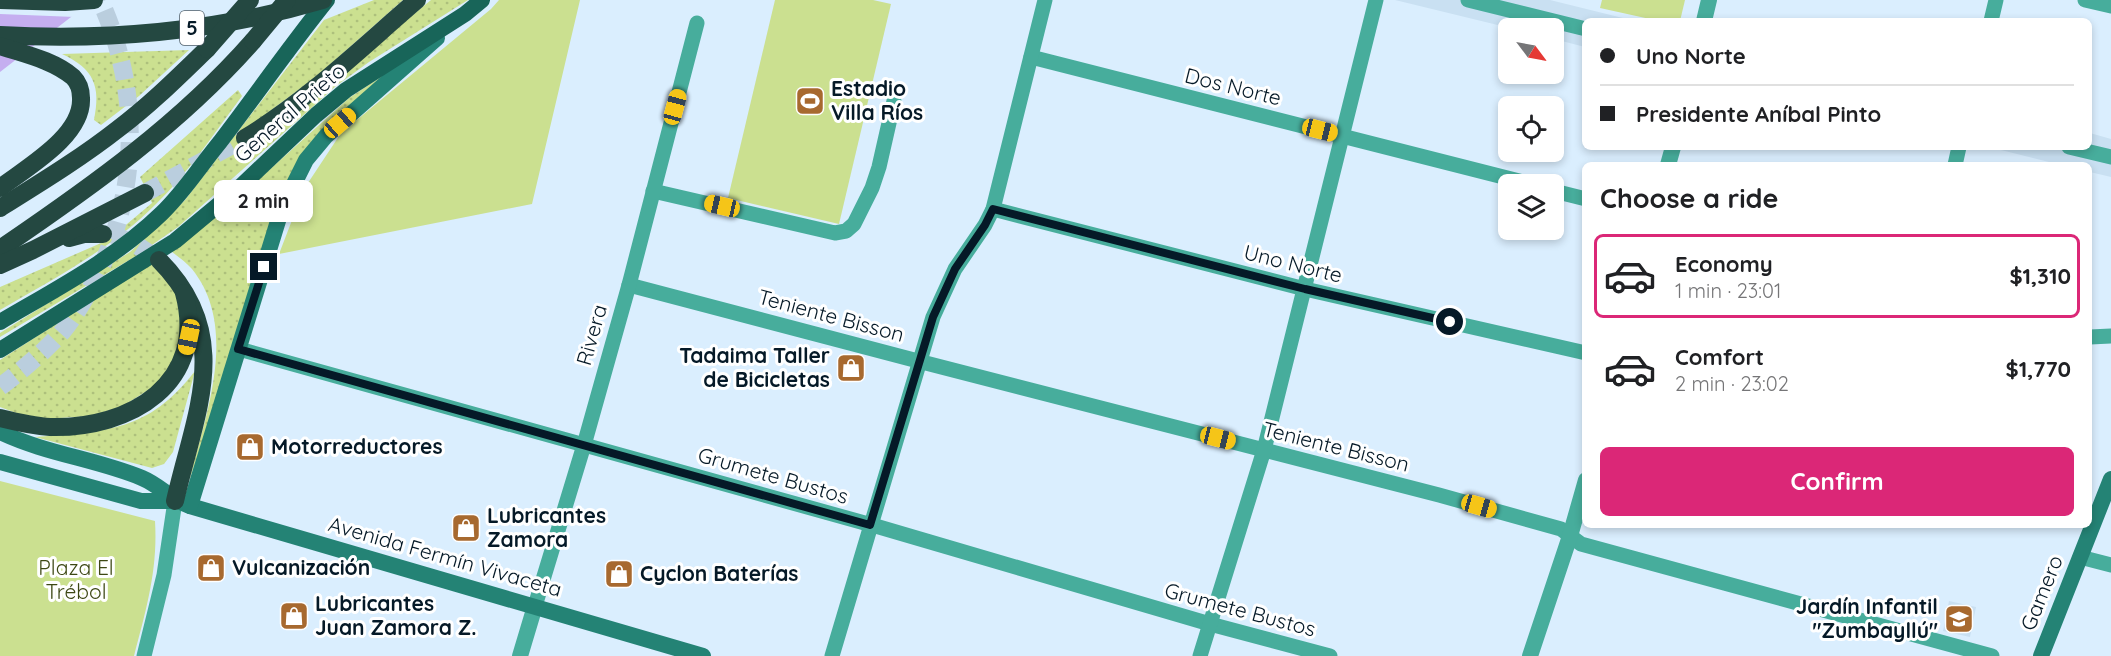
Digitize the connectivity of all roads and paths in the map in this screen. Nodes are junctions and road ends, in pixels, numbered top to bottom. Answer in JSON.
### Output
{"nodes":[{"id":1,"x":0,"y":0,"type":"edge"},
{"id":2,"x":94,"y":0,"type":"edge"},
{"id":3,"x":250,"y":0,"type":"edge"},
{"id":4,"x":286,"y":0,"type":"edge"},
{"id":5,"x":325,"y":0,"type":"edge"},
{"id":6,"x":417,"y":0,"type":"edge"},
{"id":7,"x":482,"y":0,"type":"edge"},
{"id":8,"x":1045,"y":0,"type":"edge"},
{"id":9,"x":1376,"y":0,"type":"edge"},
{"id":10,"x":1468,"y":0,"type":"edge"},
{"id":11,"x":1709,"y":0,"type":"edge"},
{"id":12,"x":1996,"y":0,"type":"edge"},
{"id":13,"x":2085,"y":0,"type":"edge"},
{"id":14,"x":2111,"y":6,"type":"edge"},
{"id":15,"x":465,"y":14,"type":"junction"},
{"id":16,"x":1705,"y":18,"type":"edge"},
{"id":17,"x":1992,"y":18,"type":"edge"},
{"id":18,"x":697,"y":23,"type":"dead end"},
{"id":19,"x":1582,"y":28,"type":"edge"},
{"id":20,"x":0,"y":35,"type":"edge"},
{"id":21,"x":0,"y":46,"type":"edge"},
{"id":22,"x":1030,"y":57,"type":"junction"},
{"id":23,"x":894,"y":101,"type":"dead end"},
{"id":24,"x":1343,"y":136,"type":"junction"},
{"id":25,"x":245,"y":138,"type":"tunnel mouth"},
{"id":26,"x":2082,"y":150,"type":"edge"},
{"id":27,"x":2111,"y":157,"type":"edge"},
{"id":28,"x":1498,"y":176,"type":"edge"},
{"id":29,"x":0,"y":188,"type":"edge"},
{"id":30,"x":653,"y":190,"type":"junction"},
{"id":31,"x":145,"y":193,"type":"tunnel mouth"},
{"id":32,"x":1564,"y":193,"type":"edge"},
{"id":33,"x":1582,"y":198,"type":"edge"},
{"id":34,"x":0,"y":208,"type":"edge"},
{"id":35,"x":993,"y":209,"type":"junction"},
{"id":36,"x":104,"y":234,"type":"tunnel mouth"},
{"id":37,"x":0,"y":249,"type":"edge"},
{"id":38,"x":33,"y":250,"type":"junction"},
{"id":39,"x":159,"y":260,"type":"tunnel mouth"},
{"id":40,"x":0,"y":265,"type":"edge"},
{"id":41,"x":629,"y":285,"type":"junction"},
{"id":42,"x":1305,"y":289,"type":"junction"},
{"id":43,"x":183,"y":293,"type":"junction"},
{"id":44,"x":0,"y":322,"type":"edge"},
{"id":45,"x":2111,"y":336,"type":"edge"},
{"id":46,"x":2092,"y":337,"type":"edge"},
{"id":47,"x":238,"y":349,"type":"junction"},
{"id":48,"x":0,"y":350,"type":"edge"},
{"id":49,"x":1582,"y":352,"type":"edge"},
{"id":50,"x":918,"y":361,"type":"junction"},
{"id":51,"x":0,"y":418,"type":"edge"},
{"id":52,"x":0,"y":432,"type":"edge"},
{"id":53,"x":584,"y":445,"type":"junction"},
{"id":54,"x":1264,"y":450,"type":"junction"},
{"id":55,"x":0,"y":462,"type":"edge"},
{"id":56,"x":2111,"y":479,"type":"edge"},
{"id":57,"x":1582,"y":494,"type":"edge"},
{"id":58,"x":183,"y":504,"type":"junction"},
{"id":59,"x":870,"y":525,"type":"junction"},
{"id":60,"x":2092,"y":527,"type":"edge"},
{"id":61,"x":2092,"y":528,"type":"edge"},
{"id":62,"x":1570,"y":536,"type":"junction"},
{"id":63,"x":2080,"y":557,"type":"junction"},
{"id":64,"x":2111,"y":565,"type":"edge"},
{"id":65,"x":535,"y":606,"type":"junction"},
{"id":66,"x":1210,"y":624,"type":"junction"},
{"id":67,"x":144,"y":656,"type":"edge"},
{"id":68,"x":520,"y":656,"type":"edge"},
{"id":69,"x":703,"y":656,"type":"edge"},
{"id":70,"x":832,"y":656,"type":"edge"},
{"id":71,"x":1200,"y":656,"type":"edge"},
{"id":72,"x":1330,"y":656,"type":"edge"},
{"id":73,"x":1530,"y":656,"type":"edge"},
{"id":74,"x":1992,"y":656,"type":"edge"},
{"id":75,"x":2041,"y":656,"type":"edge"}],
"edges":[{"from":1,"to":2,"type":"highway"},
{"from":3,"to":34,"type":"highway","bridge":true},
{"from":4,"to":37,"type":"highway","bridge":true},
{"from":5,"to":20,"type":"highway","number":"5"},
{"from":5,"to":44,"type":"main road","name":"General Prieto"},
{"from":6,"to":25,"type":"highway"},
{"from":7,"to":15,"type":"main road","name":"General Prieto"},
{"from":8,"to":22,"type":"street"},
{"from":9,"to":24,"type":"street"},
{"from":10,"to":19,"type":"street"},
{"from":11,"to":16,"type":"street"},
{"from":12,"to":17,"type":"street"},
{"from":13,"to":14,"type":"street"},
{"from":15,"to":47,"type":"main road"},
{"from":15,"to":48,"type":"main road","name":"General Prieto"},
{"from":18,"to":30,"type":"street","name":"Rivera"},
{"from":21,"to":29,"type":"highway"},
{"from":22,"to":24,"type":"street","name":"Dos Norte"},
{"from":22,"to":35,"type":"street"},
{"from":23,"to":30,"type":"street"},
{"from":24,"to":28,"type":"street","name":"Dos Norte"},
{"from":24,"to":42,"type":"street"},
{"from":26,"to":27,"type":"street"},
{"from":30,"to":41,"type":"street","name":"Rivera"},
{"from":31,"to":38,"type":"highway"},
{"from":32,"to":33,"type":"street"},
{"from":35,"to":42,"type":"street","name":"Uno Norte"},
{"from":35,"to":50,"type":"street"},
{"from":36,"to":38,"type":"highway"},
{"from":38,"to":40,"type":"highway"},
{"from":39,"to":43,"type":"highway"},
{"from":41,"to":50,"type":"street","name":"Teniente Bisson"},
{"from":41,"to":53,"type":"street","name":"Rivera"},
{"from":42,"to":49,"type":"street","name":"Uno Norte"},
{"from":42,"to":54,"type":"street"},
{"from":43,"to":51,"type":"highway"},
{"from":43,"to":58,"type":"highway"},
{"from":45,"to":46,"type":"street"},
{"from":47,"to":53,"type":"street","name":"Grumete Bustos"},
{"from":47,"to":58,"type":"main road"},
{"from":50,"to":54,"type":"street","name":"Teniente Bisson"},
{"from":50,"to":59,"type":"street"},
{"from":52,"to":58,"type":"main road","name":"Avenida Fermín Vivaceta"},
{"from":53,"to":59,"type":"street","name":"Grumete Bustos"},
{"from":53,"to":65,"type":"street","name":"Rivera"},
{"from":54,"to":62,"type":"street","name":"Teniente Bisson"},
{"from":54,"to":66,"type":"street"},
{"from":55,"to":58,"type":"main road","name":"Avenida Fermín Vivaceta"},
{"from":56,"to":60,"type":"main road","name":"Gamero"},
{"from":57,"to":62,"type":"street"},
{"from":58,"to":65,"type":"main road","name":"Avenida Fermín Vivaceta"},
{"from":58,"to":67,"type":"street"},
{"from":59,"to":66,"type":"street","name":"Grumete Bustos"},
{"from":59,"to":70,"type":"street"},
{"from":61,"to":63,"type":"main road","name":"Gamero"},
{"from":62,"to":73,"type":"street"},
{"from":62,"to":74,"type":"street","name":"Teniente Bisson"},
{"from":63,"to":64,"type":"street"},
{"from":63,"to":75,"type":"main road","name":"Gamero"},
{"from":65,"to":68,"type":"street","name":"Rivera"},
{"from":65,"to":69,"type":"main road","name":"Avenida Fermín Vivaceta"},
{"from":66,"to":71,"type":"street"},
{"from":66,"to":72,"type":"street","name":"Grumete Bustos"}]}
